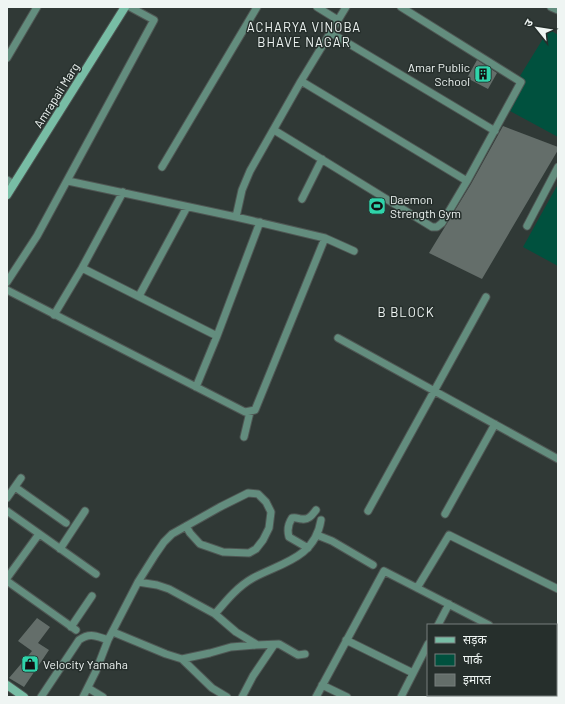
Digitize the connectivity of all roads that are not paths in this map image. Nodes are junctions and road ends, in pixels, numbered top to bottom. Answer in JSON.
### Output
{"nodes":[{"id":1,"x":37,"y":7,"type":"edge"},
{"id":2,"x":125,"y":7,"type":"edge"},
{"id":3,"x":130,"y":7,"type":"edge"},
{"id":4,"x":256,"y":7,"type":"edge"},
{"id":5,"x":317,"y":7,"type":"edge"},
{"id":6,"x":346,"y":7,"type":"edge"},
{"id":7,"x":402,"y":7,"type":"edge"},
{"id":8,"x":551,"y":7,"type":"edge"},
{"id":9,"x":558,"y":10,"type":"edge"},
{"id":10,"x":338,"y":20,"type":"junction"},
{"id":11,"x":331,"y":33,"type":"junction"},
{"id":12,"x":7,"y":58,"type":"edge"},
{"id":13,"x":301,"y":80,"type":"junction"},
{"id":14,"x":274,"y":130,"type":"junction"},
{"id":15,"x":495,"y":131,"type":"junction"},
{"id":16,"x":322,"y":159,"type":"junction"},
{"id":17,"x":162,"y":167,"type":"dead end"},
{"id":18,"x":558,"y":168,"type":"edge"},
{"id":19,"x":468,"y":180,"type":"junction"},
{"id":20,"x":68,"y":181,"type":"junction"},
{"id":21,"x":11,"y":182,"type":"edge"},
{"id":22,"x":122,"y":192,"type":"junction"},
{"id":23,"x":7,"y":195,"type":"edge"},
{"id":24,"x":302,"y":199,"type":"dead end"},
{"id":25,"x":187,"y":207,"type":"junction"},
{"id":26,"x":236,"y":216,"type":"junction"},
{"id":27,"x":260,"y":222,"type":"junction"},
{"id":28,"x":527,"y":226,"type":"dead end"},
{"id":29,"x":325,"y":238,"type":"junction"},
{"id":30,"x":354,"y":251,"type":"dead end"},
{"id":31,"x":82,"y":268,"type":"junction"},
{"id":32,"x":7,"y":282,"type":"edge"},
{"id":33,"x":7,"y":290,"type":"edge"},
{"id":34,"x":139,"y":296,"type":"junction"},
{"id":35,"x":486,"y":297,"type":"dead end"},
{"id":36,"x":54,"y":315,"type":"junction"},
{"id":37,"x":217,"y":336,"type":"junction"},
{"id":38,"x":338,"y":338,"type":"dead end"},
{"id":39,"x":196,"y":387,"type":"junction"},
{"id":40,"x":435,"y":390,"type":"junction"},
{"id":41,"x":250,"y":412,"type":"junction"},
{"id":42,"x":495,"y":424,"type":"junction"},
{"id":43,"x":244,"y":437,"type":"dead end"},
{"id":44,"x":558,"y":459,"type":"edge"},
{"id":45,"x":21,"y":478,"type":"dead end"},
{"id":46,"x":15,"y":487,"type":"junction"},
{"id":47,"x":7,"y":497,"type":"edge"},
{"id":48,"x":316,"y":510,"type":"dead end"},
{"id":49,"x":7,"y":511,"type":"edge"},
{"id":50,"x":85,"y":511,"type":"dead end"},
{"id":51,"x":368,"y":511,"type":"dead end"},
{"id":52,"x":445,"y":514,"type":"dead end"},
{"id":53,"x":321,"y":520,"type":"dead end"},
{"id":54,"x":66,"y":523,"type":"dead end"},
{"id":55,"x":186,"y":526,"type":"junction"},
{"id":56,"x":39,"y":534,"type":"junction"},
{"id":57,"x":317,"y":535,"type":"junction"},
{"id":58,"x":308,"y":548,"type":"junction"},
{"id":59,"x":60,"y":549,"type":"junction"},
{"id":60,"x":373,"y":564,"type":"dead end"},
{"id":61,"x":96,"y":574,"type":"dead end"},
{"id":62,"x":7,"y":580,"type":"edge"},
{"id":63,"x":138,"y":582,"type":"junction"},
{"id":64,"x":417,"y":588,"type":"junction"},
{"id":65,"x":558,"y":589,"type":"edge"},
{"id":66,"x":92,"y":596,"type":"dead end"},
{"id":67,"x":449,"y":604,"type":"junction"},
{"id":68,"x":215,"y":614,"type":"junction"},
{"id":69,"x":439,"y":624,"type":"edge"},
{"id":70,"x":488,"y":624,"type":"edge"},
{"id":71,"x":113,"y":632,"type":"junction"},
{"id":72,"x":108,"y":640,"type":"junction"},
{"id":73,"x":346,"y":640,"type":"junction"},
{"id":74,"x":256,"y":645,"type":"junction"},
{"id":75,"x":274,"y":645,"type":"junction"},
{"id":76,"x":427,"y":646,"type":"edge"},
{"id":77,"x":305,"y":654,"type":"dead end"},
{"id":78,"x":182,"y":659,"type":"junction"},
{"id":79,"x":413,"y":674,"type":"junction"},
{"id":80,"x":7,"y":685,"type":"edge"},
{"id":81,"x":322,"y":685,"type":"junction"},
{"id":82,"x":88,"y":688,"type":"junction"},
{"id":83,"x":24,"y":697,"type":"edge"},
{"id":84,"x":41,"y":697,"type":"edge"},
{"id":85,"x":83,"y":697,"type":"edge"},
{"id":86,"x":103,"y":697,"type":"edge"},
{"id":87,"x":226,"y":697,"type":"edge"},
{"id":88,"x":242,"y":697,"type":"edge"},
{"id":89,"x":316,"y":697,"type":"edge"},
{"id":90,"x":347,"y":697,"type":"edge"},
{"id":91,"x":401,"y":697,"type":"edge"}],
"edges":[{"from":1,"to":12,"type":"street"},
{"from":2,"to":21,"type":"street","name":"Amrapali Marg"},
{"from":3,"to":20,"type":"street"},
{"from":4,"to":17,"type":"street"},
{"from":5,"to":10,"type":"street"},
{"from":6,"to":10,"type":"street"},
{"from":7,"to":15,"type":"street"},
{"from":8,"to":9,"type":"street"},
{"from":10,"to":11,"type":"street"},
{"from":11,"to":13,"type":"street"},
{"from":11,"to":15,"type":"street"},
{"from":13,"to":14,"type":"street"},
{"from":13,"to":19,"type":"street"},
{"from":14,"to":16,"type":"street"},
{"from":14,"to":26,"type":"street"},
{"from":15,"to":19,"type":"street"},
{"from":16,"to":19,"type":"street"},
{"from":16,"to":24,"type":"street"},
{"from":18,"to":28,"type":"street"},
{"from":20,"to":22,"type":"street"},
{"from":20,"to":32,"type":"street"},
{"from":21,"to":23,"type":"street","name":"Amrapali Marg"},
{"from":22,"to":25,"type":"street"},
{"from":22,"to":31,"type":"street"},
{"from":25,"to":26,"type":"street"},
{"from":25,"to":34,"type":"street"},
{"from":26,"to":27,"type":"street"},
{"from":27,"to":29,"type":"street"},
{"from":27,"to":37,"type":"street"},
{"from":29,"to":30,"type":"street"},
{"from":29,"to":41,"type":"street"},
{"from":31,"to":34,"type":"street"},
{"from":31,"to":36,"type":"street"},
{"from":33,"to":36,"type":"street"},
{"from":34,"to":37,"type":"street"},
{"from":35,"to":40,"type":"street"},
{"from":36,"to":39,"type":"street"},
{"from":37,"to":39,"type":"street"},
{"from":38,"to":40,"type":"street"},
{"from":39,"to":41,"type":"street"},
{"from":40,"to":42,"type":"street"},
{"from":40,"to":51,"type":"street"},
{"from":41,"to":43,"type":"street"},
{"from":42,"to":44,"type":"street"},
{"from":42,"to":52,"type":"street"},
{"from":45,"to":46,"type":"street"},
{"from":46,"to":47,"type":"street"},
{"from":46,"to":54,"type":"street"},
{"from":48,"to":58,"type":"street"},
{"from":49,"to":56,"type":"street"},
{"from":50,"to":59,"type":"street"},
{"from":53,"to":57,"type":"street"},
{"from":55,"to":55,"type":"street"},
{"from":55,"to":63,"type":"street"},
{"from":56,"to":59,"type":"street"},
{"from":56,"to":62,"type":"street"},
{"from":57,"to":58,"type":"street"},
{"from":57,"to":60,"type":"street"},
{"from":58,"to":68,"type":"street"},
{"from":59,"to":61,"type":"street"},
{"from":62,"to":66,"type":"street"},
{"from":63,"to":68,"type":"street"},
{"from":63,"to":71,"type":"street"},
{"from":64,"to":65,"type":"street"},
{"from":64,"to":67,"type":"street"},
{"from":64,"to":73,"type":"street"},
{"from":67,"to":69,"type":"street"},
{"from":67,"to":70,"type":"street"},
{"from":68,"to":74,"type":"street"},
{"from":71,"to":72,"type":"street"},
{"from":71,"to":78,"type":"street"},
{"from":72,"to":82,"type":"street"},
{"from":72,"to":84,"type":"street"},
{"from":73,"to":79,"type":"street"},
{"from":73,"to":81,"type":"street"},
{"from":74,"to":75,"type":"street"},
{"from":74,"to":78,"type":"street"},
{"from":75,"to":77,"type":"street"},
{"from":75,"to":88,"type":"street"},
{"from":76,"to":79,"type":"street"},
{"from":78,"to":87,"type":"street"},
{"from":79,"to":91,"type":"street"},
{"from":80,"to":83,"type":"street"},
{"from":81,"to":89,"type":"street"},
{"from":81,"to":90,"type":"street"},
{"from":82,"to":85,"type":"street"},
{"from":82,"to":86,"type":"street"}]}
